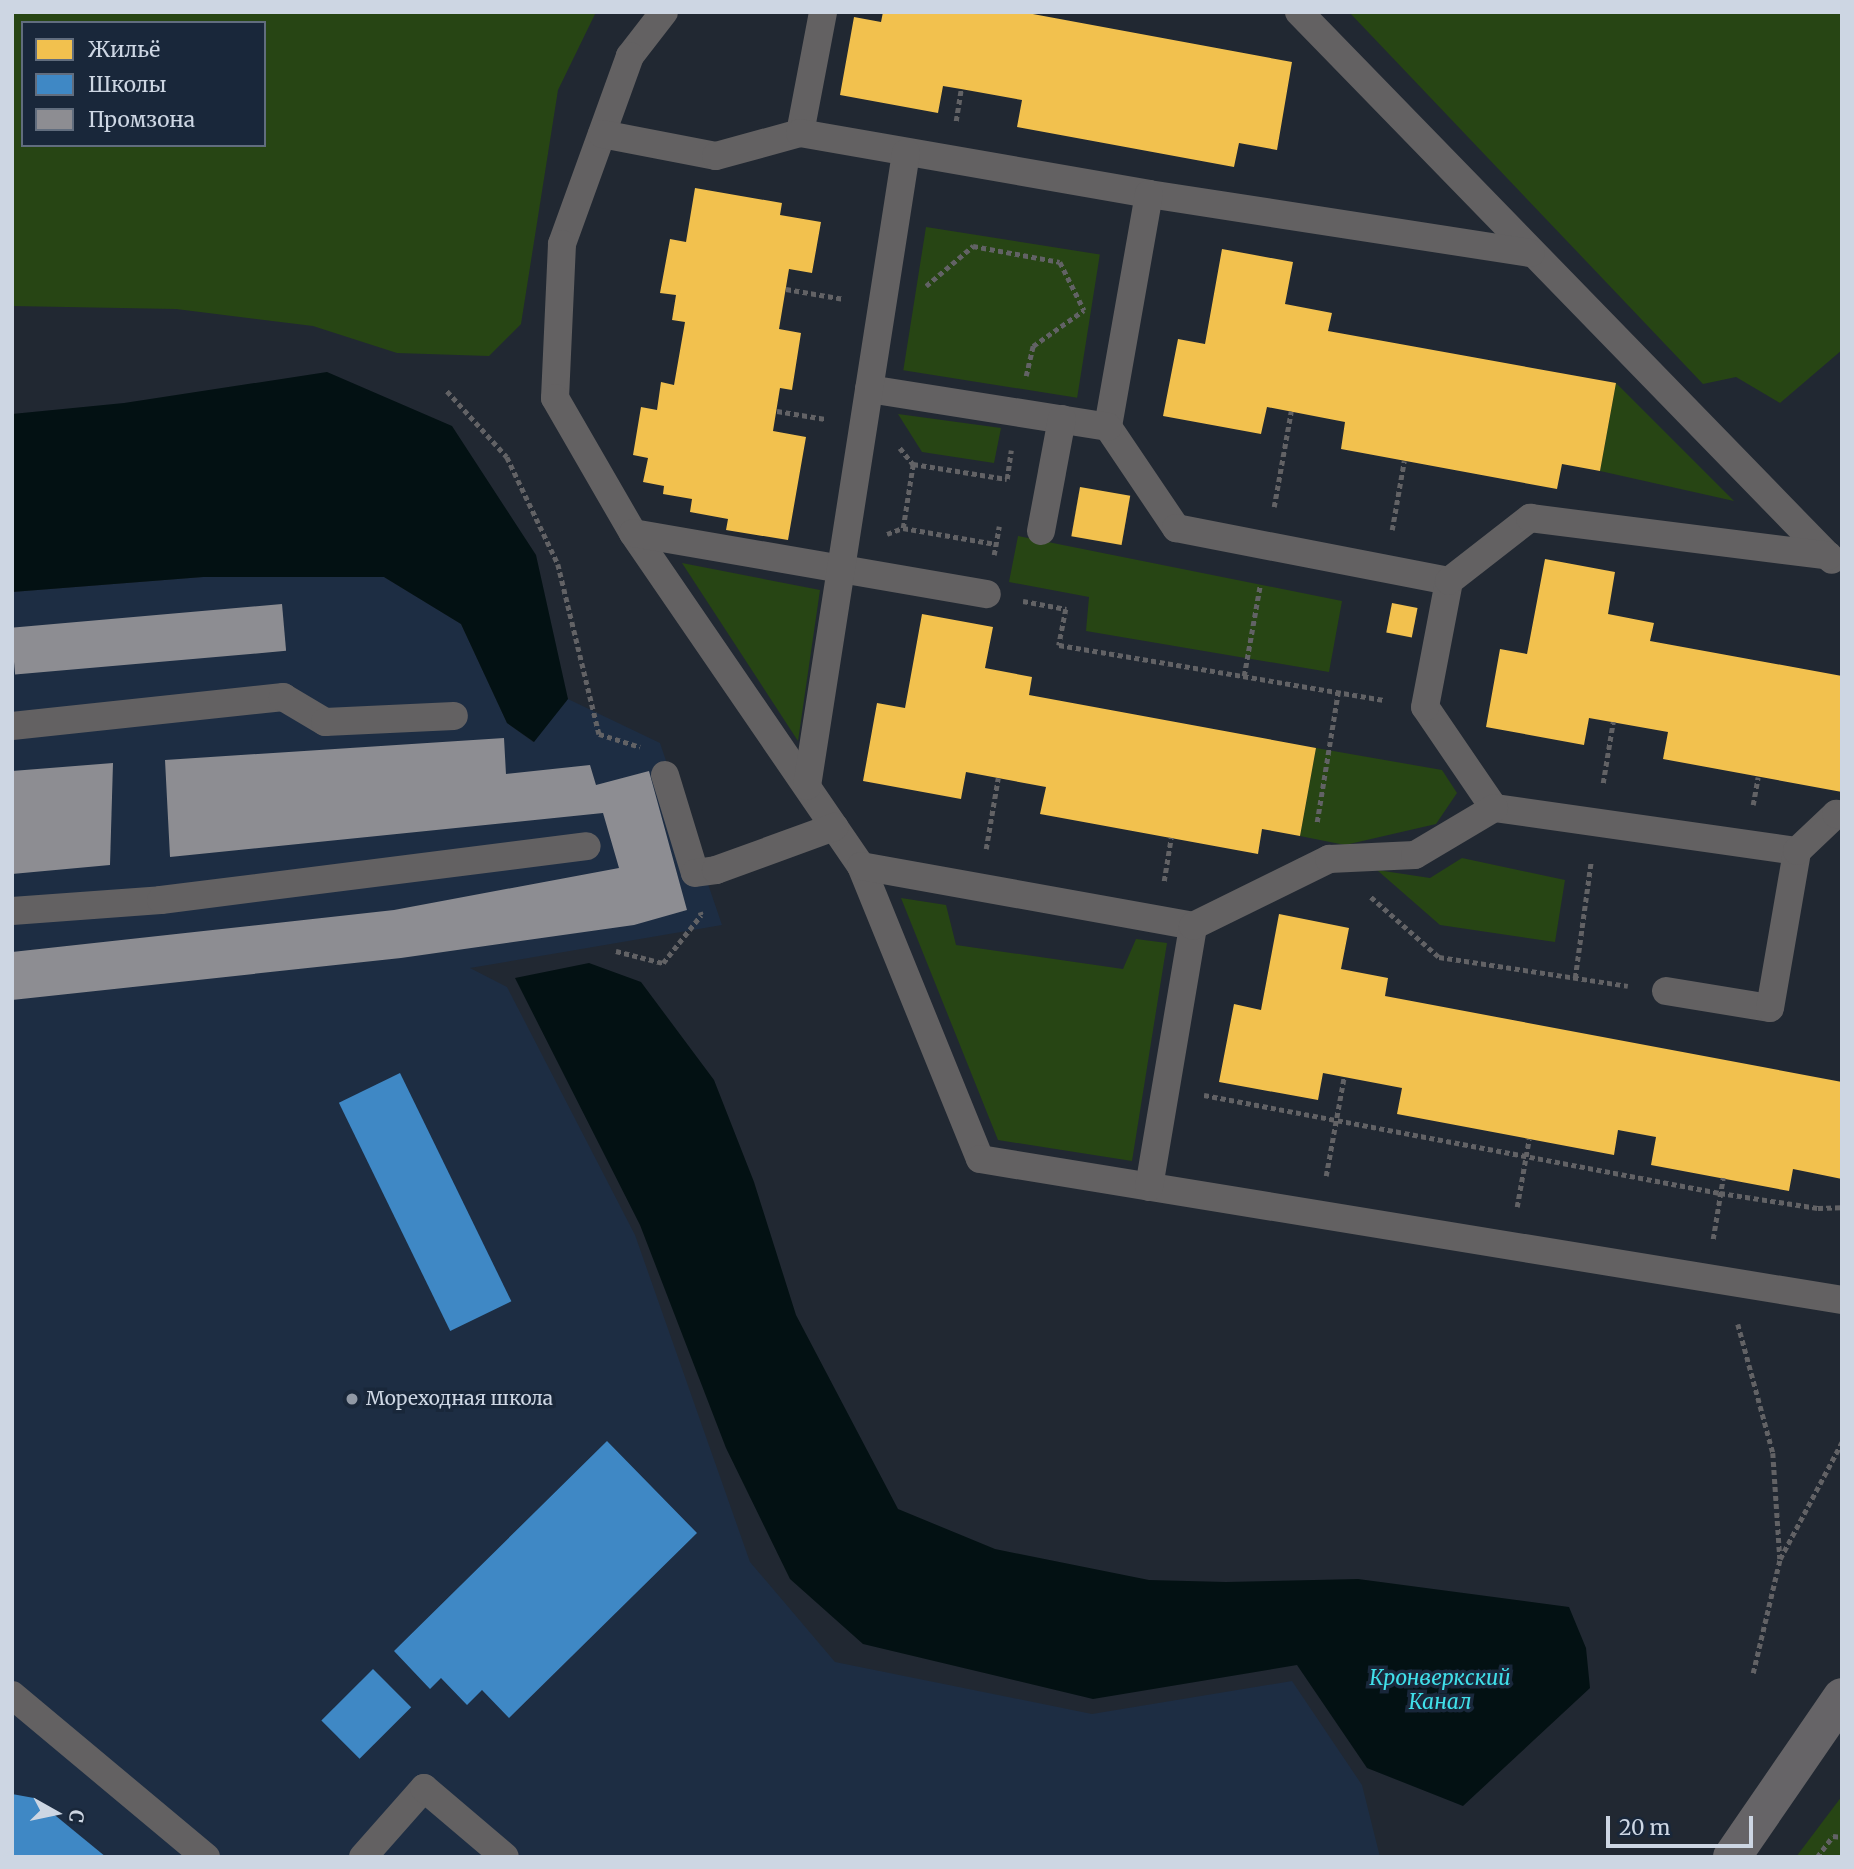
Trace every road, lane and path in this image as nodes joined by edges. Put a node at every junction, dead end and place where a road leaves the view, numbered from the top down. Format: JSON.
{"nodes":[{"id":1,"x":664,"y":12,"type":"edge"},
{"id":2,"x":823,"y":12,"type":"edge"},
{"id":3,"x":1299,"y":12,"type":"edge"},
{"id":4,"x":800,"y":133,"type":"junction"},
{"id":5,"x":602,"y":134,"type":"junction"},
{"id":6,"x":906,"y":153,"type":"junction"},
{"id":7,"x":1149,"y":194,"type":"junction"},
{"id":8,"x":1530,"y":253,"type":"junction"},
{"id":9,"x":886,"y":282,"type":"junction"},
{"id":10,"x":786,"y":289,"type":"dead end"},
{"id":11,"x":822,"y":295,"type":"dead end"},
{"id":12,"x":1127,"y":316,"type":"junction"},
{"id":13,"x":447,"y":391,"type":"dead end"},
{"id":14,"x":868,"y":397,"type":"junction"},
{"id":15,"x":777,"y":411,"type":"dead end"},
{"id":16,"x":1291,"y":412,"type":"dead end"},
{"id":17,"x":797,"y":415,"type":"dead end"},
{"id":18,"x":1062,"y":419,"type":"junction"},
{"id":19,"x":1108,"y":427,"type":"junction"},
{"id":20,"x":1404,"y":461,"type":"dead end"},
{"id":21,"x":913,"y":464,"type":"junction"},
{"id":22,"x":1007,"y":479,"type":"dead end"},
{"id":23,"x":903,"y":528,"type":"junction"},
{"id":24,"x":1041,"y":531,"type":"dead end"},
{"id":25,"x":633,"y":533,"type":"junction"},
{"id":26,"x":996,"y":544,"type":"dead end"},
{"id":27,"x":1267,"y":546,"type":"junction"},
{"id":28,"x":842,"y":559,"type":"junction"},
{"id":29,"x":1835,"y":563,"type":"edge"},
{"id":30,"x":1385,"y":569,"type":"junction"},
{"id":31,"x":1449,"y":581,"type":"junction"},
{"id":32,"x":987,"y":594,"type":"joint"},
{"id":33,"x":1244,"y":676,"type":"junction"},
{"id":34,"x":1338,"y":692,"type":"junction"},
{"id":35,"x":1425,"y":707,"type":"junction"},
{"id":36,"x":454,"y":716,"type":"dead end"},
{"id":37,"x":12,"y":726,"type":"edge"},
{"id":38,"x":666,"y":775,"type":"joint"},
{"id":39,"x":998,"y":778,"type":"dead end"},
{"id":40,"x":807,"y":786,"type":"junction"},
{"id":41,"x":1494,"y":808,"type":"junction"},
{"id":42,"x":1842,"y":815,"type":"edge"},
{"id":43,"x":834,"y":827,"type":"junction"},
{"id":44,"x":587,"y":846,"type":"dead end"},
{"id":45,"x":1797,"y":851,"type":"junction"},
{"id":46,"x":1319,"y":864,"type":"junction"},
{"id":47,"x":861,"y":866,"type":"junction"},
{"id":48,"x":695,"y":873,"type":"junction"},
{"id":49,"x":980,"y":888,"type":"junction"},
{"id":50,"x":12,"y":911,"type":"edge"},
{"id":51,"x":1193,"y":926,"type":"junction"},
{"id":52,"x":616,"y":951,"type":"dead end"},
{"id":53,"x":1666,"y":991,"type":"joint"},
{"id":54,"x":1344,"y":1077,"type":"dead end"},
{"id":55,"x":1166,"y":1087,"type":"junction"},
{"id":56,"x":1336,"y":1119,"type":"junction"},
{"id":57,"x":1529,"y":1139,"type":"dead end"},
{"id":58,"x":1527,"y":1154,"type":"junction"},
{"id":59,"x":1723,"y":1178,"type":"dead end"},
{"id":60,"x":1149,"y":1187,"type":"junction"},
{"id":61,"x":1720,"y":1194,"type":"junction"},
{"id":62,"x":1842,"y":1207,"type":"edge"},
{"id":63,"x":1319,"y":1214,"type":"junction"},
{"id":64,"x":1509,"y":1246,"type":"junction"},
{"id":65,"x":1717,"y":1280,"type":"junction"},
{"id":66,"x":1842,"y":1300,"type":"edge"},
{"id":67,"x":1842,"y":1442,"type":"edge"},
{"id":68,"x":1780,"y":1559,"type":"junction"},
{"id":69,"x":1754,"y":1673,"type":"dead end"},
{"id":70,"x":12,"y":1695,"type":"edge"},
{"id":71,"x":1842,"y":1697,"type":"edge"},
{"id":72,"x":1842,"y":1837,"type":"edge"},
{"id":73,"x":206,"y":1857,"type":"edge"},
{"id":74,"x":363,"y":1857,"type":"edge"},
{"id":75,"x":505,"y":1857,"type":"edge"},
{"id":76,"x":1732,"y":1857,"type":"edge"},
{"id":77,"x":1817,"y":1857,"type":"edge"}],
"edges":[{"from":1,"to":5,"type":"lane"},
{"from":2,"to":4,"type":"lane"},
{"from":3,"to":8,"type":"lane"},
{"from":4,"to":5,"type":"lane"},
{"from":4,"to":6,"type":"lane"},
{"from":5,"to":25,"type":"lane"},
{"from":6,"to":7,"type":"lane"},
{"from":6,"to":9,"type":"lane"},
{"from":7,"to":8,"type":"lane"},
{"from":7,"to":12,"type":"lane"},
{"from":8,"to":29,"type":"lane"},
{"from":9,"to":12,"type":"path"},
{"from":9,"to":14,"type":"lane"},
{"from":10,"to":11,"type":"path"},
{"from":12,"to":19,"type":"lane"},
{"from":13,"to":38,"type":"path"},
{"from":14,"to":18,"type":"lane"},
{"from":14,"to":21,"type":"path"},
{"from":14,"to":28,"type":"lane"},
{"from":15,"to":17,"type":"path"},
{"from":16,"to":27,"type":"path"},
{"from":18,"to":19,"type":"lane"},
{"from":18,"to":24,"type":"lane"},
{"from":19,"to":27,"type":"lane"},
{"from":20,"to":30,"type":"path"},
{"from":21,"to":22,"type":"path"},
{"from":21,"to":23,"type":"path"},
{"from":23,"to":26,"type":"path"},
{"from":23,"to":28,"type":"path"},
{"from":25,"to":28,"type":"lane"},
{"from":25,"to":40,"type":"lane"},
{"from":27,"to":30,"type":"lane"},
{"from":27,"to":33,"type":"path"},
{"from":28,"to":32,"type":"lane"},
{"from":28,"to":40,"type":"lane"},
{"from":29,"to":31,"type":"lane"},
{"from":30,"to":31,"type":"lane"},
{"from":31,"to":35,"type":"lane"},
{"from":32,"to":33,"type":"path"},
{"from":33,"to":34,"type":"path"},
{"from":34,"to":35,"type":"path"},
{"from":34,"to":46,"type":"path"},
{"from":35,"to":41,"type":"lane"},
{"from":36,"to":37,"type":"lane"},
{"from":38,"to":48,"type":"lane"},
{"from":39,"to":49,"type":"path"},
{"from":40,"to":43,"type":"lane"},
{"from":41,"to":45,"type":"lane"},
{"from":41,"to":46,"type":"lane"},
{"from":42,"to":45,"type":"lane"},
{"from":43,"to":47,"type":"lane"},
{"from":43,"to":48,"type":"lane"},
{"from":44,"to":50,"type":"lane"},
{"from":45,"to":53,"type":"lane"},
{"from":46,"to":51,"type":"lane"},
{"from":46,"to":53,"type":"path"},
{"from":47,"to":49,"type":"lane"},
{"from":47,"to":60,"type":"lane"},
{"from":48,"to":52,"type":"path"},
{"from":49,"to":51,"type":"lane"},
{"from":51,"to":55,"type":"lane"},
{"from":54,"to":56,"type":"path"},
{"from":55,"to":56,"type":"path"},
{"from":55,"to":60,"type":"lane"},
{"from":56,"to":58,"type":"path"},
{"from":56,"to":63,"type":"path"},
{"from":57,"to":58,"type":"path"},
{"from":58,"to":61,"type":"path"},
{"from":58,"to":64,"type":"path"},
{"from":59,"to":61,"type":"path"},
{"from":60,"to":63,"type":"lane"},
{"from":61,"to":62,"type":"path"},
{"from":61,"to":65,"type":"path"},
{"from":63,"to":64,"type":"lane"},
{"from":64,"to":65,"type":"lane"},
{"from":65,"to":66,"type":"lane"},
{"from":65,"to":68,"type":"path"},
{"from":67,"to":68,"type":"path"},
{"from":68,"to":69,"type":"path"},
{"from":70,"to":73,"type":"lane"},
{"from":71,"to":76,"type":"main road"},
{"from":72,"to":77,"type":"path"},
{"from":74,"to":75,"type":"lane"}]}
